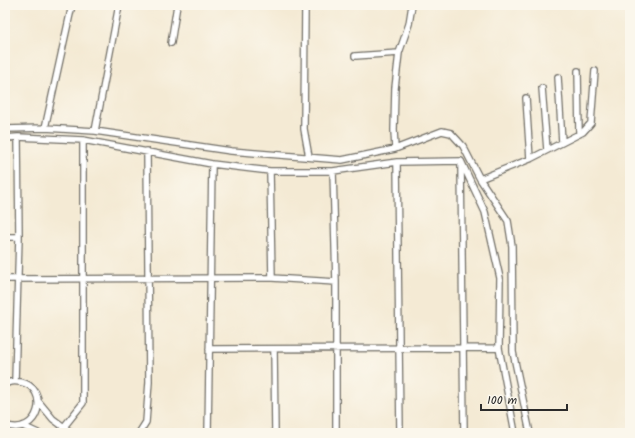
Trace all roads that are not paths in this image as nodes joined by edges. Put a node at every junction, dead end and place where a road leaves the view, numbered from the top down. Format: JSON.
{"nodes":[{"id":1,"x":7,"y":5,"type":"edge"},
{"id":2,"x":72,"y":5,"type":"edge"},
{"id":3,"x":119,"y":5,"type":"edge"},
{"id":4,"x":177,"y":5,"type":"edge"},
{"id":5,"x":305,"y":5,"type":"edge"},
{"id":6,"x":412,"y":5,"type":"edge"},
{"id":7,"x":5,"y":10,"type":"edge"},
{"id":8,"x":172,"y":43,"type":"dead end"},
{"id":9,"x":399,"y":53,"type":"junction"},
{"id":10,"x":356,"y":56,"type":"dead end"},
{"id":11,"x":578,"y":71,"type":"dead end"},
{"id":12,"x":595,"y":71,"type":"dead end"},
{"id":13,"x":558,"y":77,"type":"dead end"},
{"id":14,"x":542,"y":88,"type":"dead end"},
{"id":15,"x":526,"y":98,"type":"dead end"},
{"id":16,"x":45,"y":128,"type":"junction"},
{"id":17,"x":5,"y":129,"type":"edge"},
{"id":18,"x":95,"y":131,"type":"junction"},
{"id":19,"x":579,"y":134,"type":"junction"},
{"id":20,"x":18,"y":137,"type":"junction"},
{"id":21,"x":5,"y":138,"type":"edge"},
{"id":22,"x":83,"y":140,"type":"junction"},
{"id":23,"x":562,"y":142,"type":"junction"},
{"id":24,"x":395,"y":149,"type":"junction"},
{"id":25,"x":547,"y":150,"type":"junction"},
{"id":26,"x":147,"y":151,"type":"junction"},
{"id":27,"x":309,"y":157,"type":"junction"},
{"id":28,"x":530,"y":159,"type":"junction"},
{"id":29,"x":461,"y":161,"type":"junction"},
{"id":30,"x":397,"y":162,"type":"junction"},
{"id":31,"x":212,"y":164,"type":"junction"},
{"id":32,"x":270,"y":171,"type":"junction"},
{"id":33,"x":333,"y":171,"type":"junction"},
{"id":34,"x":480,"y":179,"type":"junction"},
{"id":35,"x":5,"y":237,"type":"edge"},
{"id":36,"x":18,"y":237,"type":"junction"},
{"id":37,"x":83,"y":278,"type":"junction"},
{"id":38,"x":148,"y":278,"type":"junction"},
{"id":39,"x":210,"y":278,"type":"junction"},
{"id":40,"x":272,"y":278,"type":"junction"},
{"id":41,"x":9,"y":279,"type":"dead end"},
{"id":42,"x":18,"y":279,"type":"junction"},
{"id":43,"x":336,"y":282,"type":"junction"},
{"id":44,"x":399,"y":348,"type":"junction"},
{"id":45,"x":463,"y":348,"type":"junction"},
{"id":46,"x":499,"y":348,"type":"junction"},
{"id":47,"x":274,"y":349,"type":"junction"},
{"id":48,"x":335,"y":349,"type":"junction"},
{"id":49,"x":209,"y":350,"type":"junction"},
{"id":50,"x":15,"y":381,"type":"junction"},
{"id":51,"x":5,"y":384,"type":"edge"},
{"id":52,"x":39,"y":402,"type":"junction"},
{"id":53,"x":5,"y":425,"type":"edge"},
{"id":54,"x":23,"y":426,"type":"junction"},
{"id":55,"x":64,"y":427,"type":"junction"},
{"id":56,"x":38,"y":433,"type":"edge"},
{"id":57,"x":59,"y":433,"type":"edge"},
{"id":58,"x":72,"y":433,"type":"edge"},
{"id":59,"x":138,"y":433,"type":"edge"},
{"id":60,"x":208,"y":433,"type":"edge"},
{"id":61,"x":276,"y":433,"type":"edge"},
{"id":62,"x":336,"y":433,"type":"edge"},
{"id":63,"x":400,"y":433,"type":"edge"},
{"id":64,"x":464,"y":433,"type":"edge"},
{"id":65,"x":515,"y":433,"type":"edge"},
{"id":66,"x":530,"y":433,"type":"edge"}],
"edges":[{"from":1,"to":7,"type":"street"},
{"from":2,"to":16,"type":"street"},
{"from":3,"to":18,"type":"street"},
{"from":4,"to":8,"type":"street"},
{"from":5,"to":27,"type":"street"},
{"from":6,"to":9,"type":"street"},
{"from":9,"to":10,"type":"street"},
{"from":9,"to":24,"type":"street"},
{"from":11,"to":19,"type":"street"},
{"from":12,"to":19,"type":"street"},
{"from":13,"to":23,"type":"street"},
{"from":14,"to":25,"type":"street"},
{"from":15,"to":28,"type":"street"},
{"from":16,"to":17,"type":"street"},
{"from":16,"to":18,"type":"street"},
{"from":18,"to":27,"type":"street"},
{"from":19,"to":23,"type":"street"},
{"from":20,"to":21,"type":"street"},
{"from":20,"to":22,"type":"street"},
{"from":20,"to":36,"type":"street"},
{"from":22,"to":26,"type":"street"},
{"from":22,"to":37,"type":"street"},
{"from":23,"to":25,"type":"street"},
{"from":24,"to":27,"type":"street"},
{"from":24,"to":34,"type":"street"},
{"from":25,"to":28,"type":"street"},
{"from":26,"to":31,"type":"street"},
{"from":26,"to":38,"type":"street"},
{"from":28,"to":34,"type":"street"},
{"from":29,"to":30,"type":"street"},
{"from":29,"to":45,"type":"street"},
{"from":29,"to":46,"type":"street"},
{"from":30,"to":33,"type":"street"},
{"from":30,"to":44,"type":"street"},
{"from":31,"to":32,"type":"street"},
{"from":31,"to":39,"type":"street"},
{"from":32,"to":33,"type":"street"},
{"from":32,"to":40,"type":"street"},
{"from":33,"to":43,"type":"street"},
{"from":34,"to":66,"type":"street"},
{"from":35,"to":36,"type":"street"},
{"from":36,"to":42,"type":"street"},
{"from":37,"to":38,"type":"street"},
{"from":37,"to":42,"type":"street"},
{"from":37,"to":55,"type":"street"},
{"from":38,"to":39,"type":"street"},
{"from":38,"to":59,"type":"street"},
{"from":39,"to":40,"type":"street"},
{"from":39,"to":49,"type":"street"},
{"from":40,"to":43,"type":"street"},
{"from":41,"to":42,"type":"street"},
{"from":42,"to":50,"type":"street"},
{"from":43,"to":48,"type":"street"},
{"from":44,"to":45,"type":"street"},
{"from":44,"to":48,"type":"street"},
{"from":44,"to":63,"type":"street"},
{"from":45,"to":46,"type":"street"},
{"from":45,"to":64,"type":"street"},
{"from":46,"to":65,"type":"street"},
{"from":47,"to":48,"type":"street"},
{"from":47,"to":49,"type":"street"},
{"from":47,"to":61,"type":"street"},
{"from":48,"to":62,"type":"street"},
{"from":49,"to":60,"type":"street"},
{"from":50,"to":51,"type":"street"},
{"from":50,"to":52,"type":"street"},
{"from":52,"to":54,"type":"street"},
{"from":52,"to":55,"type":"street"},
{"from":53,"to":54,"type":"street"},
{"from":54,"to":56,"type":"street"},
{"from":55,"to":57,"type":"street"},
{"from":55,"to":58,"type":"street"}]}
